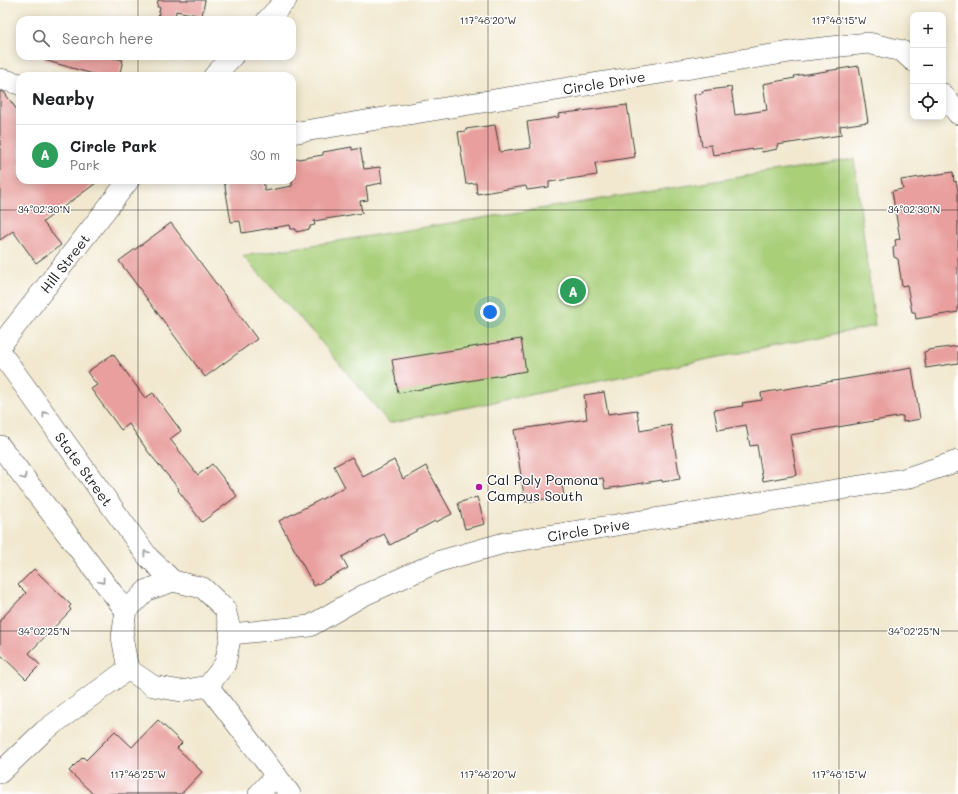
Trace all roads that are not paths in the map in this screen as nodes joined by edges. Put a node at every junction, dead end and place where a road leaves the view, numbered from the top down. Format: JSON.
{"nodes":[{"id":1,"x":286,"y":0,"type":"edge"},
{"id":2,"x":271,"y":16,"type":"edge"},
{"id":3,"x":910,"y":58,"type":"edge"},
{"id":4,"x":229,"y":60,"type":"edge"},
{"id":5,"x":218,"y":72,"type":"edge"},
{"id":6,"x":0,"y":79,"type":"edge"},
{"id":7,"x":16,"y":83,"type":"edge"},
{"id":8,"x":946,"y":98,"type":"edge"},
{"id":9,"x":958,"y":114,"type":"edge"},
{"id":10,"x":296,"y":132,"type":"edge"},
{"id":11,"x":126,"y":184,"type":"edge"},
{"id":12,"x":0,"y":346,"type":"edge"},
{"id":13,"x":0,"y":352,"type":"edge"},
{"id":14,"x":0,"y":446,"type":"edge"},
{"id":15,"x":958,"y":461,"type":"edge"},
{"id":16,"x":173,"y":581,"type":"junction"},
{"id":17,"x":126,"y":611,"type":"junction"},
{"id":18,"x":231,"y":634,"type":"junction"},
{"id":19,"x":128,"y":669,"type":"junction"},
{"id":20,"x":208,"y":686,"type":"junction"},
{"id":21,"x":0,"y":773,"type":"edge"},
{"id":22,"x":276,"y":775,"type":"junction"},
{"id":23,"x":258,"y":794,"type":"edge"},
{"id":24,"x":290,"y":794,"type":"edge"}],
"edges":[{"from":1,"to":2,"type":"street"},
{"from":3,"to":10,"type":"street","name":"Circle Drive"},
{"from":4,"to":5,"type":"street"},
{"from":6,"to":7,"type":"street"},
{"from":8,"to":9,"type":"street"},
{"from":11,"to":12,"type":"street","name":"Hill Street"},
{"from":16,"to":13,"type":"street","name":"State Street","one_way":true},
{"from":14,"to":17,"type":"street","one_way":true},
{"from":15,"to":18,"type":"street","name":"Circle Drive"},
{"from":16,"to":17,"type":"street"},
{"from":16,"to":18,"type":"street"},
{"from":17,"to":19,"type":"street"},
{"from":18,"to":20,"type":"street"},
{"from":19,"to":20,"type":"street"},
{"from":19,"to":21,"type":"street"},
{"from":20,"to":22,"type":"street"},
{"from":22,"to":23,"type":"street"},
{"from":22,"to":24,"type":"street"}]}
